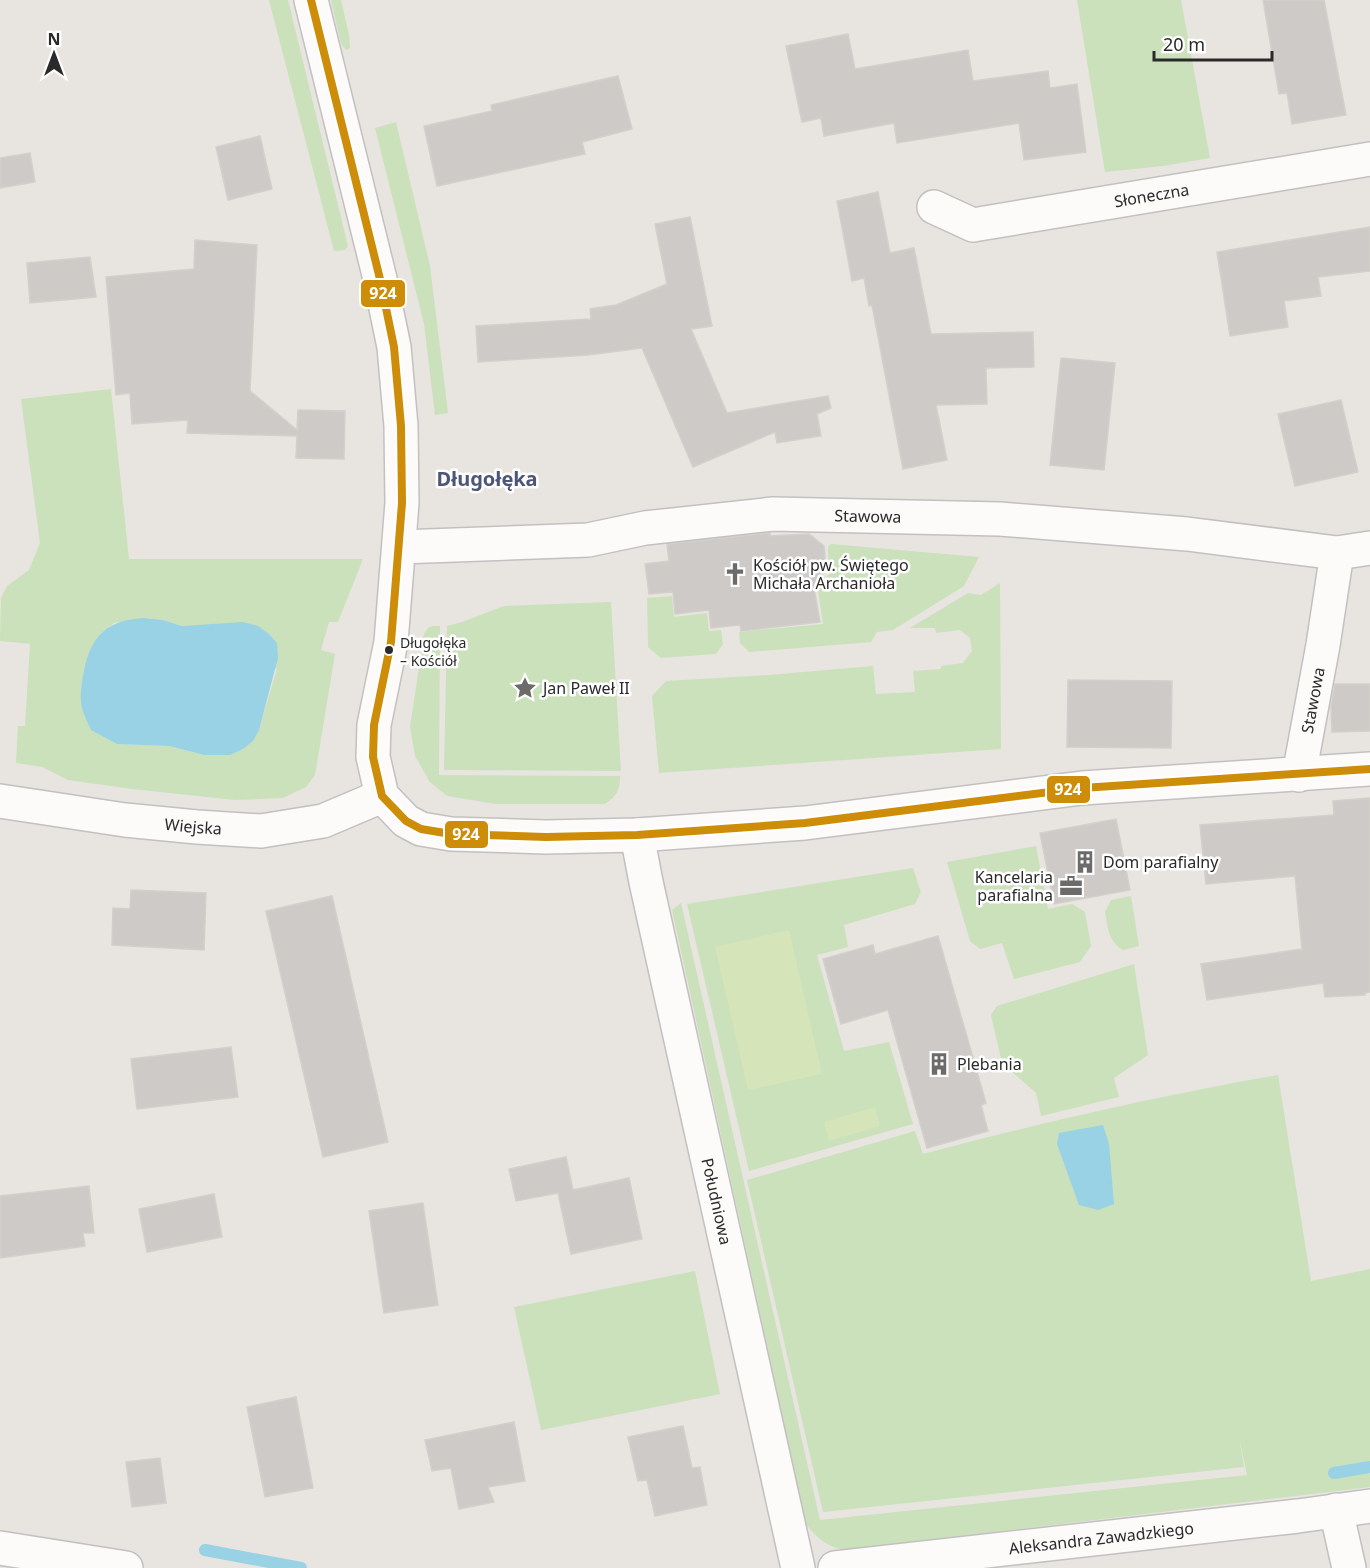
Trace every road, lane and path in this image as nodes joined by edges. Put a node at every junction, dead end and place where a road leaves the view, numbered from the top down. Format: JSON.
{"nodes":[{"id":1,"x":310,"y":0,"type":"edge"},
{"id":2,"x":1370,"y":159,"type":"edge"},
{"id":3,"x":934,"y":207,"type":"dead end"},
{"id":4,"x":400,"y":547,"type":"junction"},
{"id":5,"x":1370,"y":548,"type":"edge"},
{"id":6,"x":1336,"y":553,"type":"junction"},
{"id":7,"x":1370,"y":769,"type":"edge"},
{"id":8,"x":1299,"y":774,"type":"junction"},
{"id":9,"x":382,"y":796,"type":"junction"},
{"id":10,"x":0,"y":801,"type":"edge"},
{"id":11,"x":637,"y":835,"type":"junction"},
{"id":12,"x":1370,"y":1506,"type":"edge"},
{"id":13,"x":1336,"y":1510,"type":"junction"},
{"id":14,"x":0,"y":1548,"type":"edge"},
{"id":15,"x":126,"y":1568,"type":"edge"},
{"id":16,"x":798,"y":1568,"type":"edge"},
{"id":17,"x":835,"y":1568,"type":"edge"},
{"id":18,"x":1349,"y":1568,"type":"edge"}],
"edges":[{"from":1,"to":4,"type":"street"},
{"from":2,"to":3,"type":"street","name":"Słoneczna"},
{"from":4,"to":6,"type":"street","name":"Stawowa"},
{"from":4,"to":9,"type":"street"},
{"from":5,"to":6,"type":"street","name":"Stawowa"},
{"from":6,"to":8,"type":"street","name":"Stawowa"},
{"from":7,"to":8,"type":"street"},
{"from":8,"to":11,"type":"street"},
{"from":9,"to":10,"type":"street","name":"Wiejska"},
{"from":9,"to":11,"type":"street"},
{"from":11,"to":16,"type":"street","name":"Południowa"},
{"from":12,"to":13,"type":"street","name":"Aleksandra Zawadzkiego"},
{"from":13,"to":17,"type":"street","name":"Aleksandra Zawadzkiego"},
{"from":13,"to":18,"type":"street"},
{"from":14,"to":15,"type":"street"}]}
